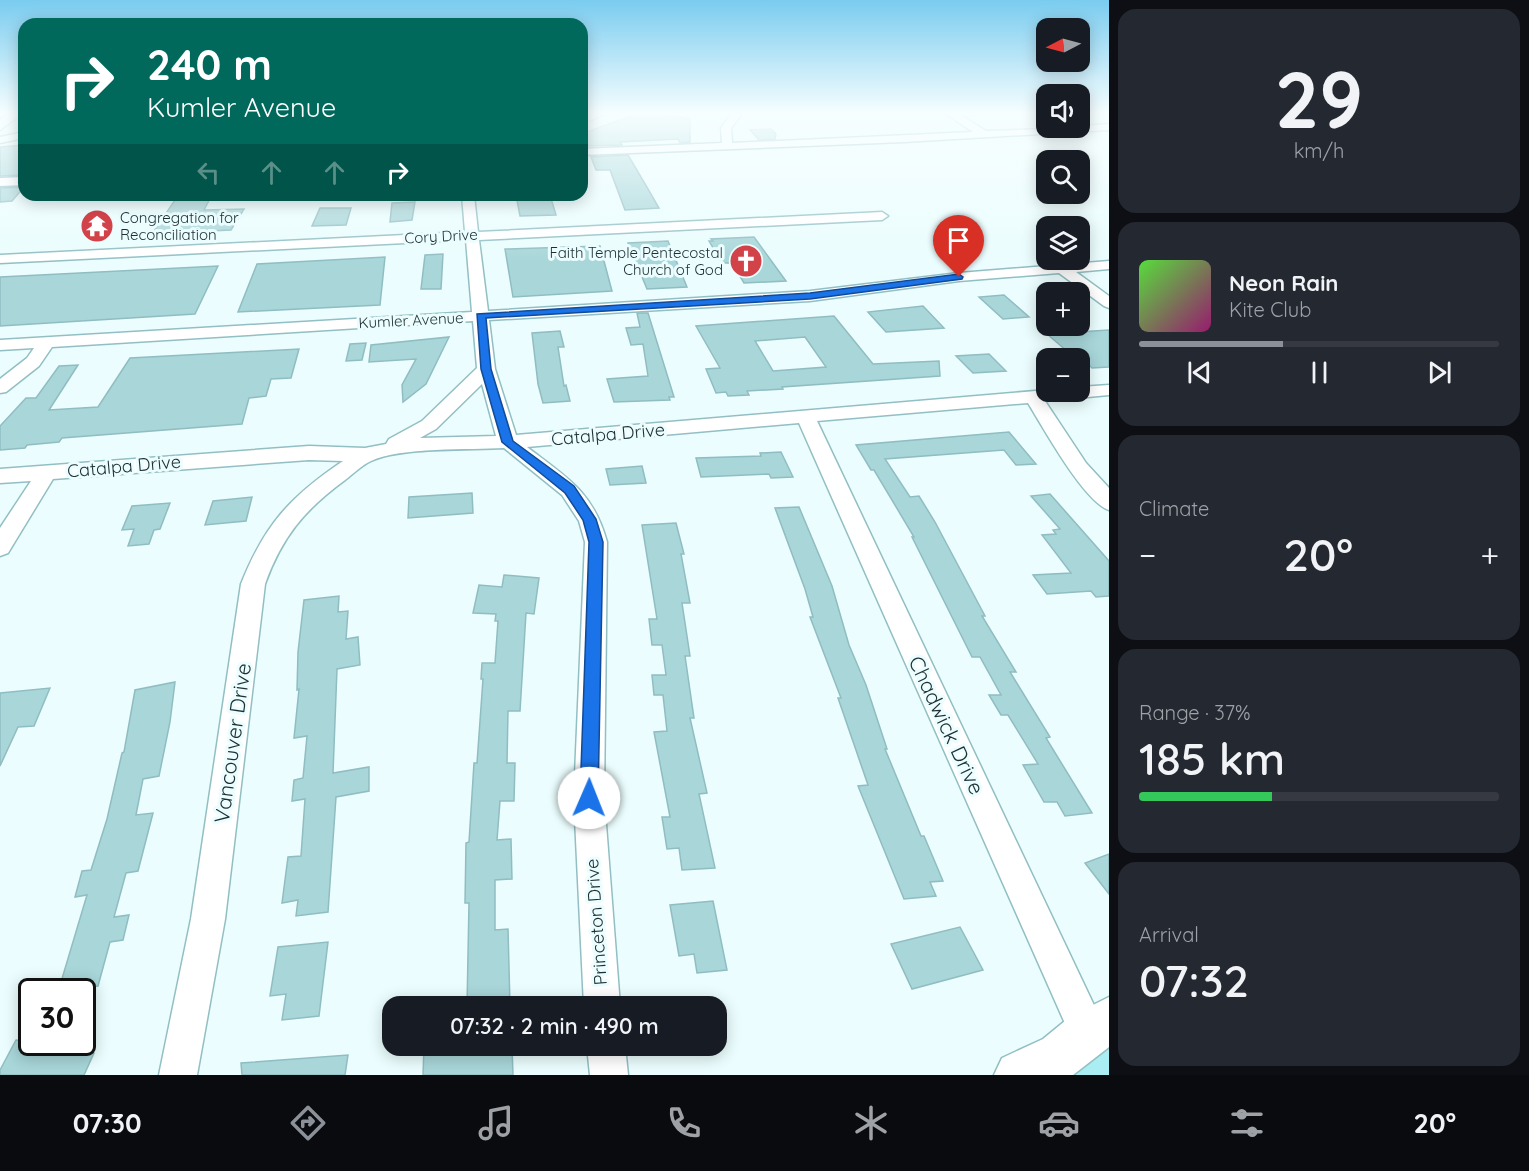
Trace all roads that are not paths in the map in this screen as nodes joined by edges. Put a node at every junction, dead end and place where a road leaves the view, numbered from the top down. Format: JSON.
{"nodes":[{"id":1,"x":18,"y":181,"type":"edge"},
{"id":2,"x":0,"y":182,"type":"edge"},
{"id":3,"x":469,"y":201,"type":"edge"},
{"id":4,"x":882,"y":216,"type":"dead end"},
{"id":5,"x":472,"y":235,"type":"junction"},
{"id":6,"x":0,"y":259,"type":"edge"},
{"id":7,"x":1109,"y":265,"type":"edge"},
{"id":8,"x":1090,"y":267,"type":"edge"},
{"id":9,"x":1049,"y":270,"type":"edge"},
{"id":10,"x":1063,"y":270,"type":"edge"},
{"id":11,"x":1109,"y":303,"type":"edge"},
{"id":12,"x":480,"y":316,"type":"junction"},
{"id":13,"x":47,"y":342,"type":"junction"},
{"id":14,"x":0,"y":345,"type":"edge"},
{"id":15,"x":486,"y":369,"type":"junction"},
{"id":16,"x":0,"y":388,"type":"edge"},
{"id":17,"x":1109,"y":390,"type":"edge"},
{"id":18,"x":1034,"y":398,"type":"junction"},
{"id":19,"x":806,"y":417,"type":"junction"},
{"id":20,"x":508,"y":442,"type":"junction"},
{"id":21,"x":375,"y":452,"type":"junction"},
{"id":22,"x":46,"y":473,"type":"junction"},
{"id":23,"x":0,"y":476,"type":"edge"},
{"id":24,"x":1109,"y":502,"type":"edge"},
{"id":25,"x":0,"y":547,"type":"edge"},
{"id":26,"x":601,"y":996,"type":"edge"},
{"id":27,"x":1098,"y":1027,"type":"edge"},
{"id":28,"x":607,"y":1056,"type":"edge"},
{"id":29,"x":178,"y":1075,"type":"edge"},
{"id":30,"x":609,"y":1075,"type":"edge"},
{"id":31,"x":1019,"y":1075,"type":"edge"}],
"edges":[{"from":1,"to":2,"type":"street"},
{"from":3,"to":5,"type":"street"},
{"from":4,"to":5,"type":"street","name":"Cory Drive"},
{"from":5,"to":6,"type":"street","name":"Cory Drive"},
{"from":5,"to":12,"type":"street"},
{"from":7,"to":8,"type":"street","name":"Kumler Avenue"},
{"from":9,"to":12,"type":"street","name":"Kumler Avenue"},
{"from":10,"to":11,"type":"street"},
{"from":12,"to":13,"type":"street","name":"Kumler Avenue"},
{"from":12,"to":15,"type":"street"},
{"from":13,"to":14,"type":"street","name":"Kumler Avenue"},
{"from":13,"to":16,"type":"street"},
{"from":15,"to":20,"type":"street"},
{"from":15,"to":21,"type":"street","name":"Vancouver Drive"},
{"from":17,"to":18,"type":"street","name":"Catalpa Drive"},
{"from":18,"to":19,"type":"street","name":"Catalpa Drive"},
{"from":18,"to":24,"type":"street"},
{"from":19,"to":20,"type":"street","name":"Catalpa Drive"},
{"from":19,"to":27,"type":"street","name":"Chadwick Drive"},
{"from":20,"to":21,"type":"street","name":"Catalpa Drive"},
{"from":20,"to":26,"type":"street","name":"Princeton Drive"},
{"from":21,"to":22,"type":"street","name":"Catalpa Drive"},
{"from":21,"to":29,"type":"street","name":"Vancouver Drive"},
{"from":22,"to":23,"type":"street","name":"Catalpa Drive"},
{"from":22,"to":25,"type":"street"},
{"from":27,"to":31,"type":"street"},
{"from":28,"to":30,"type":"street"}]}
